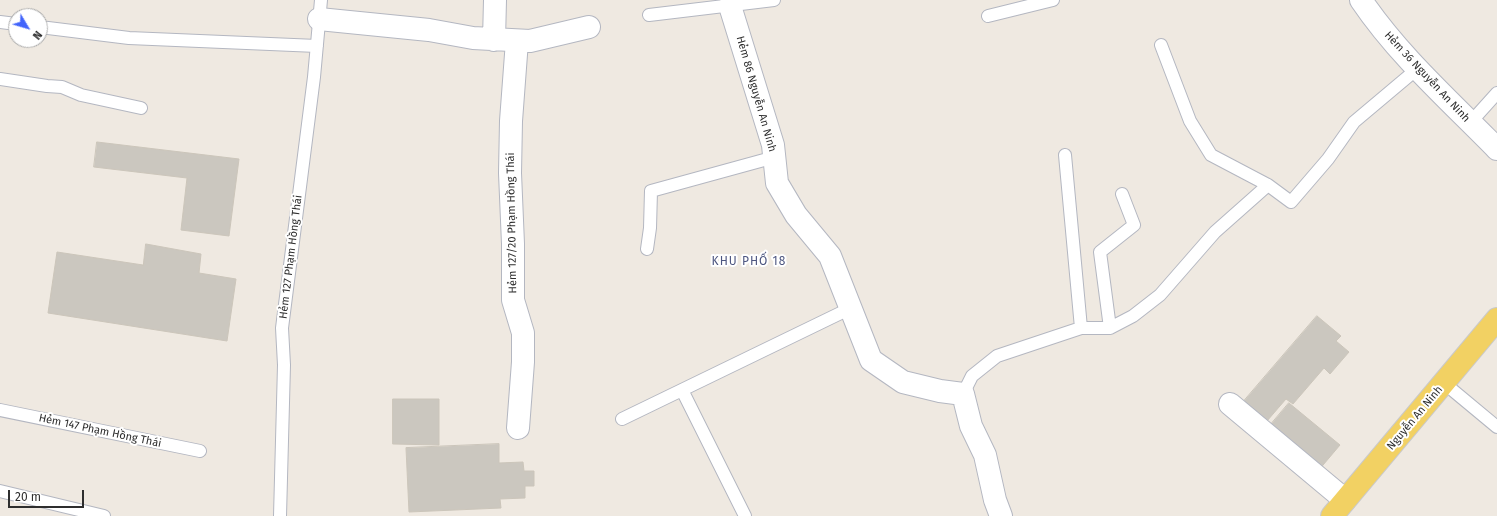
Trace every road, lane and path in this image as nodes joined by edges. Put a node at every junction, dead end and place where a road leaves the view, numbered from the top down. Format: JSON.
{"nodes":[{"id":1,"x":495,"y":0,"type":"edge"},
{"id":2,"x":774,"y":0,"type":"edge"},
{"id":3,"x":1053,"y":0,"type":"edge"},
{"id":4,"x":1361,"y":0,"type":"edge"},
{"id":5,"x":730,"y":6,"type":"junction"},
{"id":6,"x":320,"y":9,"type":"edge"},
{"id":7,"x":649,"y":15,"type":"dead end"},
{"id":8,"x":988,"y":16,"type":"dead end"},
{"id":9,"x":589,"y":27,"type":"dead end"},
{"id":10,"x":48,"y":28,"type":"edge"},
{"id":11,"x":494,"y":40,"type":"junction"},
{"id":12,"x":517,"y":41,"type":"junction"},
{"id":13,"x":1161,"y":45,"type":"dead end"},
{"id":14,"x":317,"y":46,"type":"junction"},
{"id":15,"x":1417,"y":69,"type":"junction"},
{"id":16,"x":0,"y":79,"type":"edge"},
{"id":17,"x":1497,"y":93,"type":"edge"},
{"id":18,"x":140,"y":108,"type":"dead end"},
{"id":19,"x":1470,"y":123,"type":"junction"},
{"id":20,"x":1497,"y":149,"type":"edge"},
{"id":21,"x":1065,"y":155,"type":"dead end"},
{"id":22,"x":774,"y":157,"type":"junction"},
{"id":23,"x":1268,"y":185,"type":"junction"},
{"id":24,"x":1122,"y":194,"type":"dead end"},
{"id":25,"x":647,"y":249,"type":"dead end"},
{"id":26,"x":851,"y":308,"type":"junction"},
{"id":27,"x":1497,"y":319,"type":"edge"},
{"id":28,"x":1081,"y":328,"type":"junction"},
{"id":29,"x":1110,"y":328,"type":"junction"},
{"id":30,"x":1444,"y":383,"type":"junction"},
{"id":31,"x":682,"y":390,"type":"junction"},
{"id":32,"x":963,"y":394,"type":"junction"},
{"id":33,"x":1230,"y":404,"type":"dead end"},
{"id":34,"x":0,"y":410,"type":"edge"},
{"id":35,"x":622,"y":419,"type":"dead end"},
{"id":36,"x":1497,"y":427,"type":"edge"},
{"id":37,"x":518,"y":428,"type":"dead end"},
{"id":38,"x":200,"y":451,"type":"dead end"},
{"id":39,"x":0,"y":491,"type":"edge"},
{"id":40,"x":1339,"y":508,"type":"edge"},
{"id":41,"x":104,"y":516,"type":"edge"},
{"id":42,"x":280,"y":516,"type":"edge"},
{"id":43,"x":745,"y":516,"type":"edge"},
{"id":44,"x":1001,"y":516,"type":"edge"}],
"edges":[{"from":1,"to":11,"type":"street"},
{"from":2,"to":5,"type":"lane"},
{"from":3,"to":8,"type":"lane"},
{"from":4,"to":15,"type":"street","name":"Hẻm 36 Nguyễn An Ninh"},
{"from":5,"to":7,"type":"lane"},
{"from":5,"to":22,"type":"street","name":"Hẻm 86 Nguyễn An Ninh"},
{"from":6,"to":11,"type":"street"},
{"from":6,"to":14,"type":"lane","name":"Hẻm 127 Phạm Hồng Thái"},
{"from":9,"to":12,"type":"street"},
{"from":10,"to":14,"type":"lane"},
{"from":11,"to":12,"type":"street"},
{"from":12,"to":37,"type":"street","name":"Hẻm 127/20 Phạm Hồng Thái"},
{"from":13,"to":23,"type":"lane"},
{"from":14,"to":42,"type":"lane","name":"Hẻm 127 Phạm Hồng Thái"},
{"from":15,"to":19,"type":"street","name":"Hẻm 36 Nguyễn An Ninh"},
{"from":15,"to":23,"type":"lane"},
{"from":16,"to":18,"type":"lane"},
{"from":17,"to":19,"type":"lane"},
{"from":19,"to":20,"type":"street","name":"Hẻm 36 Nguyễn An Ninh"},
{"from":21,"to":28,"type":"lane"},
{"from":22,"to":25,"type":"lane"},
{"from":22,"to":26,"type":"street","name":"Hẻm 86 Nguyễn An Ninh"},
{"from":23,"to":29,"type":"lane"},
{"from":24,"to":29,"type":"lane"},
{"from":26,"to":31,"type":"lane"},
{"from":26,"to":32,"type":"street","name":"Hẻm 86 Nguyễn An Ninh"},
{"from":27,"to":30,"type":"main road","name":"Nguyễn An Ninh"},
{"from":28,"to":29,"type":"lane"},
{"from":28,"to":32,"type":"lane"},
{"from":30,"to":36,"type":"lane"},
{"from":30,"to":40,"type":"main road","name":"Nguyễn An Ninh"},
{"from":31,"to":35,"type":"lane"},
{"from":31,"to":43,"type":"lane"},
{"from":32,"to":44,"type":"street"},
{"from":33,"to":40,"type":"street"},
{"from":34,"to":38,"type":"lane","name":"Hẻm 147 Phạm Hồng Thái"},
{"from":39,"to":41,"type":"lane"}]}
